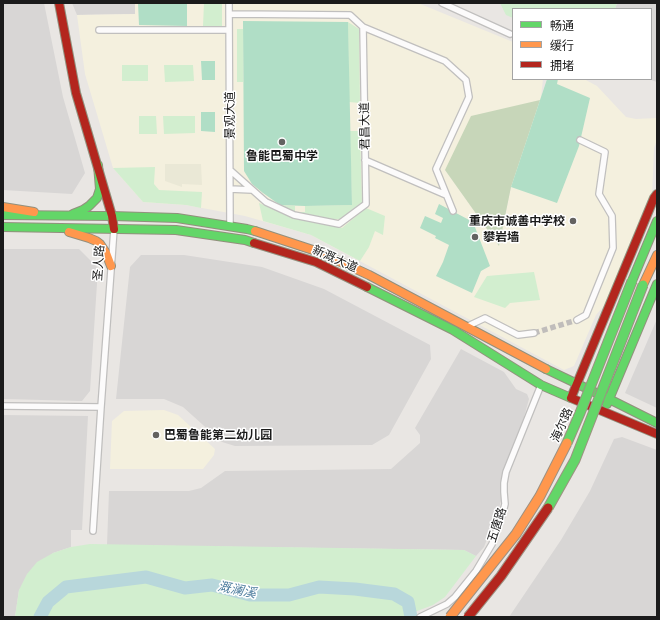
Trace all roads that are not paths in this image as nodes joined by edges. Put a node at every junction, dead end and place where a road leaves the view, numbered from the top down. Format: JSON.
{"nodes":[{"id":1,"x":59,"y":3,"type":"edge"},
{"id":2,"x":229,"y":3,"type":"edge"},
{"id":3,"x":442,"y":3,"type":"edge"},
{"id":4,"x":229,"y":14,"type":"junction"},
{"id":5,"x":363,"y":27,"type":"junction"},
{"id":6,"x":99,"y":30,"type":"dead end"},
{"id":7,"x":229,"y":30,"type":"junction"},
{"id":8,"x":510,"y":34,"type":"dead end"},
{"id":9,"x":580,"y":140,"type":"dead end"},
{"id":10,"x":365,"y":160,"type":"junction"},
{"id":11,"x":98,"y":166,"type":"junction"},
{"id":12,"x":230,"y":170,"type":"junction"},
{"id":13,"x":230,"y":189,"type":"junction"},
{"id":14,"x":252,"y":190,"type":"junction"},
{"id":15,"x":657,"y":194,"type":"edge"},
{"id":16,"x":446,"y":195,"type":"junction"},
{"id":17,"x":3,"y":207,"type":"edge"},
{"id":18,"x":453,"y":211,"type":"dead end"},
{"id":19,"x":3,"y":215,"type":"edge"},
{"id":20,"x":48,"y":215,"type":"junction"},
{"id":21,"x":68,"y":215,"type":"junction"},
{"id":22,"x":112,"y":216,"type":"junction"},
{"id":23,"x":657,"y":221,"type":"edge"},
{"id":24,"x":3,"y":227,"type":"edge"},
{"id":25,"x":230,"y":227,"type":"junction"},
{"id":26,"x":28,"y":228,"type":"junction"},
{"id":27,"x":57,"y":228,"type":"junction"},
{"id":28,"x":114,"y":229,"type":"junction"},
{"id":29,"x":3,"y":232,"type":"edge"},
{"id":30,"x":657,"y":255,"type":"edge"},
{"id":31,"x":111,"y":266,"type":"junction"},
{"id":32,"x":657,"y":284,"type":"edge"},
{"id":33,"x":577,"y":320,"type":"tunnel mouth"},
{"id":34,"x":466,"y":327,"type":"junction"},
{"id":35,"x":534,"y":333,"type":"tunnel mouth"},
{"id":36,"x":577,"y":384,"type":"junction"},
{"id":37,"x":541,"y":385,"type":"junction"},
{"id":38,"x":571,"y":398,"type":"junction"},
{"id":39,"x":609,"y":399,"type":"junction"},
{"id":40,"x":3,"y":406,"type":"edge"},
{"id":41,"x":101,"y":407,"type":"junction"},
{"id":42,"x":603,"y":412,"type":"junction"},
{"id":43,"x":657,"y":423,"type":"edge"},
{"id":44,"x":657,"y":434,"type":"edge"},
{"id":45,"x":93,"y":531,"type":"dead end"},
{"id":46,"x":423,"y":616,"type":"edge"},
{"id":47,"x":450,"y":617,"type":"edge"},
{"id":48,"x":468,"y":617,"type":"edge"}],
"edges":[{"from":1,"to":11,"type":"main road","name":"圣人路"},
{"from":2,"to":4,"type":"street","name":"景观大道"},
{"from":3,"to":8,"type":"street"},
{"from":4,"to":5,"type":"street"},
{"from":4,"to":7,"type":"street","name":"景观大道"},
{"from":5,"to":10,"type":"street","name":"君昌大道"},
{"from":5,"to":16,"type":"street"},
{"from":6,"to":7,"type":"street"},
{"from":7,"to":12,"type":"street","name":"景观大道"},
{"from":9,"to":33,"type":"street"},
{"from":10,"to":14,"type":"street","name":"君昌大道"},
{"from":10,"to":16,"type":"street"},
{"from":11,"to":21,"type":"main road"},
{"from":11,"to":22,"type":"main road","name":"圣人路"},
{"from":12,"to":13,"type":"street","name":"景观大道"},
{"from":12,"to":14,"type":"street","name":"君昌大道"},
{"from":13,"to":14,"type":"street"},
{"from":13,"to":25,"type":"street","name":"景观大道"},
{"from":15,"to":36,"type":"main road"},
{"from":16,"to":18,"type":"street"},
{"from":17,"to":20,"type":"main road","name":"新溉大道"},
{"from":19,"to":20,"type":"main road","name":"新溉大道"},
{"from":20,"to":21,"type":"main road","name":"新溉大道"},
{"from":21,"to":22,"type":"main road","name":"新溉大道"},
{"from":22,"to":25,"type":"main road","name":"新溉大道"},
{"from":22,"to":28,"type":"main road","name":"圣人路"},
{"from":23,"to":47,"type":"main road","name":"海尔路","bridge":true},
{"from":24,"to":26,"type":"main road","name":"新溉大道"},
{"from":25,"to":34,"type":"main road","name":"新溉大道"},
{"from":26,"to":27,"type":"main road","name":"新溉大道"},
{"from":26,"to":29,"type":"main road","name":"新溉大道"},
{"from":27,"to":28,"type":"main road","name":"新溉大道"},
{"from":27,"to":31,"type":"main road"},
{"from":28,"to":31,"type":"street","name":"圣人路"},
{"from":28,"to":37,"type":"main road","name":"新溉大道"},
{"from":30,"to":48,"type":"main road","name":"海尔路","bridge":true},
{"from":31,"to":41,"type":"street","name":"圣人路"},
{"from":32,"to":39,"type":"main road"},
{"from":34,"to":35,"type":"street"},
{"from":34,"to":36,"type":"main road","name":"新溉大道"},
{"from":36,"to":38,"type":"main road"},
{"from":36,"to":39,"type":"main road","name":"新溉大道"},
{"from":37,"to":38,"type":"main road","name":"新溉大道"},
{"from":37,"to":46,"type":"street","name":"五唐路"},
{"from":38,"to":42,"type":"main road","name":"新溉大道"},
{"from":39,"to":42,"type":"main road"},
{"from":39,"to":43,"type":"main road","name":"新溉大道"},
{"from":40,"to":41,"type":"street"},
{"from":41,"to":45,"type":"street","name":"圣人路"},
{"from":42,"to":44,"type":"main road","name":"新溉大道"}]}
